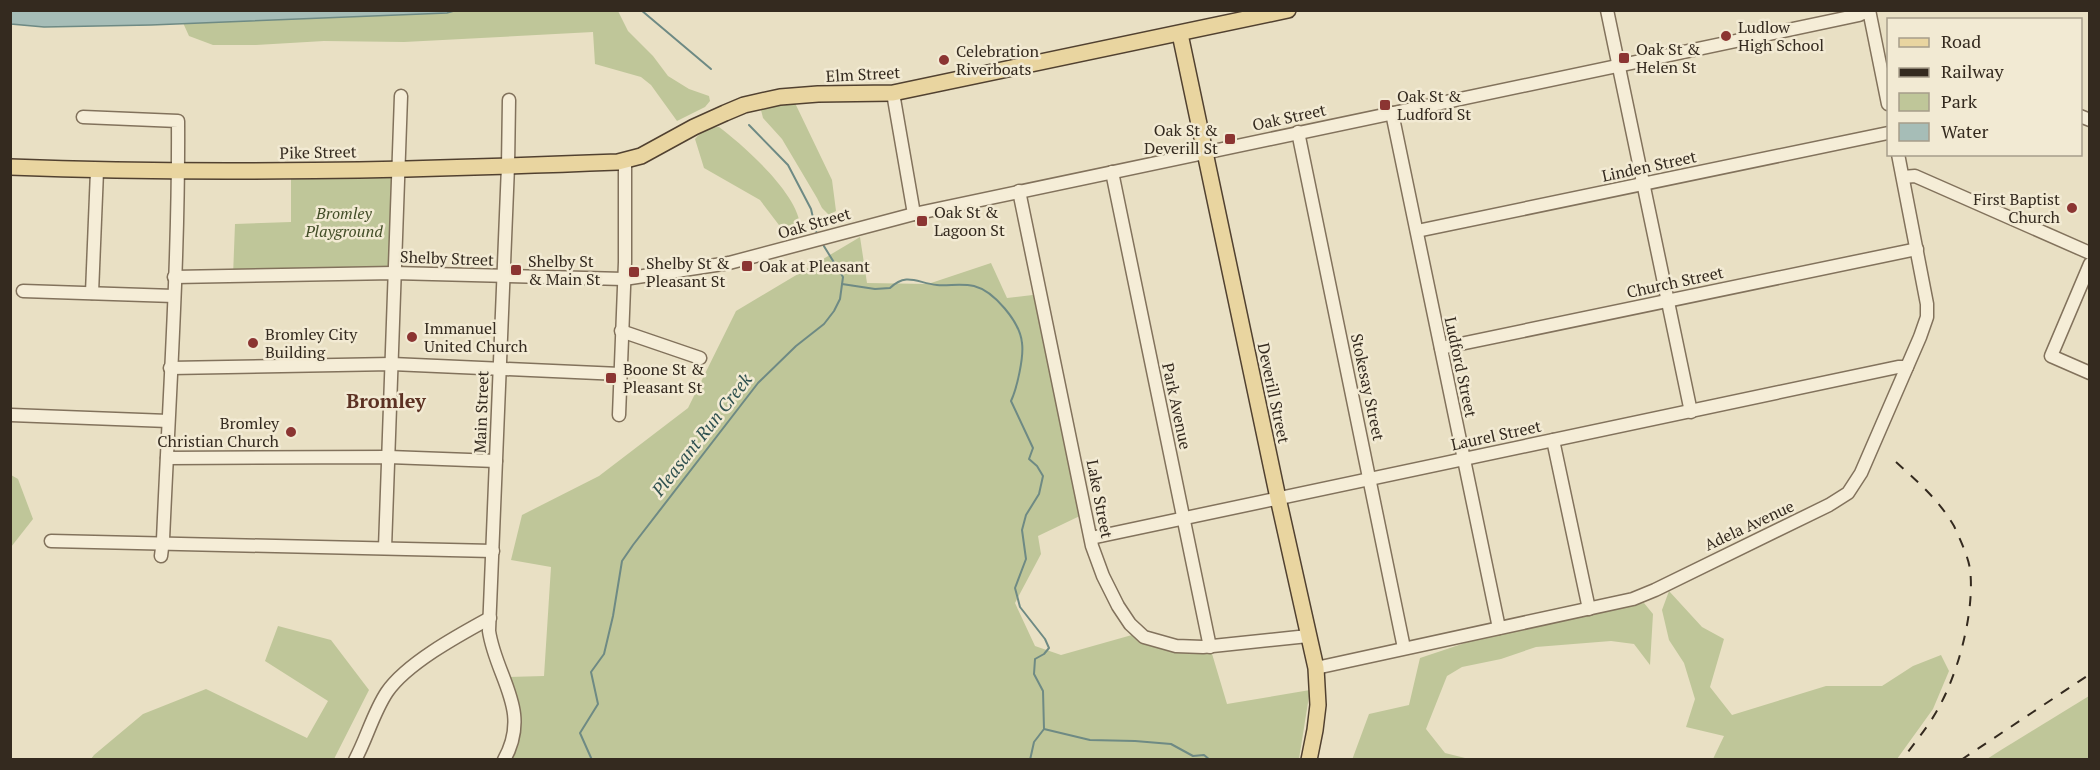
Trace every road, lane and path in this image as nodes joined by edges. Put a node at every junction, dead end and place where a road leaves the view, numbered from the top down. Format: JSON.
{"nodes":[{"id":1,"x":1288,"y":10,"type":"edge"},
{"id":2,"x":1607,"y":10,"type":"edge"},
{"id":3,"x":1869,"y":10,"type":"edge"},
{"id":4,"x":1180,"y":34,"type":"junction"},
{"id":5,"x":1618,"y":65,"type":"junction"},
{"id":6,"x":893,"y":93,"type":"junction"},
{"id":7,"x":401,"y":96,"type":"dead end"},
{"id":8,"x":1887,"y":96,"type":"edge"},
{"id":9,"x":509,"y":100,"type":"dead end"},
{"id":10,"x":1392,"y":113,"type":"junction"},
{"id":11,"x":83,"y":117,"type":"dead end"},
{"id":12,"x":1298,"y":132,"type":"junction"},
{"id":13,"x":1887,"y":133,"type":"edge"},
{"id":14,"x":1206,"y":152,"type":"junction"},
{"id":15,"x":1898,"y":156,"type":"edge"},
{"id":16,"x":625,"y":160,"type":"junction"},
{"id":17,"x":508,"y":166,"type":"junction"},
{"id":18,"x":10,"y":167,"type":"edge"},
{"id":19,"x":399,"y":170,"type":"junction"},
{"id":20,"x":98,"y":171,"type":"junction"},
{"id":21,"x":178,"y":172,"type":"junction"},
{"id":22,"x":1112,"y":172,"type":"junction"},
{"id":23,"x":1903,"y":177,"type":"junction"},
{"id":24,"x":1644,"y":184,"type":"junction"},
{"id":25,"x":1019,"y":191,"type":"junction"},
{"id":26,"x":914,"y":214,"type":"junction"},
{"id":27,"x":1417,"y":231,"type":"junction"},
{"id":28,"x":1917,"y":249,"type":"junction"},
{"id":29,"x":2090,"y":253,"type":"edge"},
{"id":30,"x":2090,"y":264,"type":"edge"},
{"id":31,"x":718,"y":265,"type":"joint"},
{"id":32,"x":394,"y":273,"type":"junction"},
{"id":33,"x":174,"y":276,"type":"junction"},
{"id":34,"x":504,"y":277,"type":"junction"},
{"id":35,"x":624,"y":279,"type":"junction"},
{"id":36,"x":23,"y":291,"type":"dead end"},
{"id":37,"x":92,"y":293,"type":"junction"},
{"id":38,"x":174,"y":296,"type":"junction"},
{"id":39,"x":1668,"y":301,"type":"junction"},
{"id":40,"x":621,"y":331,"type":"junction"},
{"id":41,"x":1441,"y":348,"type":"junction"},
{"id":42,"x":700,"y":358,"type":"dead end"},
{"id":43,"x":392,"y":364,"type":"junction"},
{"id":44,"x":1907,"y":367,"type":"junction"},
{"id":45,"x":170,"y":368,"type":"junction"},
{"id":46,"x":500,"y":369,"type":"junction"},
{"id":47,"x":2090,"y":373,"type":"edge"},
{"id":48,"x":620,"y":374,"type":"junction"},
{"id":49,"x":1691,"y":412,"type":"junction"},
{"id":50,"x":11,"y":415,"type":"edge"},
{"id":51,"x":619,"y":415,"type":"dead end"},
{"id":52,"x":168,"y":421,"type":"junction"},
{"id":53,"x":1553,"y":440,"type":"junction"},
{"id":54,"x":389,"y":457,"type":"junction"},
{"id":55,"x":167,"y":458,"type":"junction"},
{"id":56,"x":1463,"y":459,"type":"junction"},
{"id":57,"x":496,"y":461,"type":"junction"},
{"id":58,"x":1370,"y":478,"type":"junction"},
{"id":59,"x":1278,"y":498,"type":"junction"},
{"id":60,"x":1182,"y":518,"type":"junction"},
{"id":61,"x":1091,"y":538,"type":"junction"},
{"id":62,"x":51,"y":541,"type":"dead end"},
{"id":63,"x":386,"y":548,"type":"junction"},
{"id":64,"x":162,"y":550,"type":"junction"},
{"id":65,"x":493,"y":551,"type":"junction"},
{"id":66,"x":1589,"y":609,"type":"junction"},
{"id":67,"x":490,"y":618,"type":"junction"},
{"id":68,"x":1499,"y":628,"type":"junction"},
{"id":69,"x":1308,"y":636,"type":"junction"},
{"id":70,"x":1210,"y":647,"type":"junction"},
{"id":71,"x":1404,"y":648,"type":"junction"},
{"id":72,"x":1316,"y":668,"type":"junction"},
{"id":73,"x":355,"y":759,"type":"edge"},
{"id":74,"x":504,"y":759,"type":"edge"},
{"id":75,"x":1309,"y":759,"type":"edge"}],
"edges":[{"from":1,"to":4,"type":"main road","name":"Elm Street"},
{"from":2,"to":5,"type":"street"},
{"from":3,"to":5,"type":"street","name":"Oak Street"},
{"from":3,"to":8,"type":"street"},
{"from":4,"to":6,"type":"main road","name":"Elm Street"},
{"from":4,"to":14,"type":"main road","name":"Deverill Street"},
{"from":5,"to":10,"type":"street","name":"Oak Street"},
{"from":5,"to":24,"type":"street"},
{"from":6,"to":16,"type":"main road","name":"Elm Street"},
{"from":6,"to":26,"type":"street"},
{"from":7,"to":19,"type":"street"},
{"from":9,"to":17,"type":"street","name":"Main Street"},
{"from":10,"to":12,"type":"street","name":"Oak Street"},
{"from":10,"to":27,"type":"street","name":"Ludford Street"},
{"from":11,"to":21,"type":"street"},
{"from":12,"to":14,"type":"street","name":"Oak Street"},
{"from":12,"to":58,"type":"street","name":"Stokesay Street"},
{"from":13,"to":24,"type":"street","name":"Linden Street"},
{"from":14,"to":22,"type":"street","name":"Oak Street"},
{"from":14,"to":59,"type":"main road","name":"Deverill Street"},
{"from":15,"to":23,"type":"street","name":"Adela Avenue"},
{"from":16,"to":17,"type":"main road","name":"Pike Street"},
{"from":16,"to":35,"type":"street"},
{"from":17,"to":19,"type":"main road","name":"Pike Street"},
{"from":17,"to":34,"type":"street","name":"Main Street"},
{"from":18,"to":20,"type":"main road","name":"Pike Street"},
{"from":19,"to":21,"type":"main road","name":"Pike Street"},
{"from":19,"to":32,"type":"street"},
{"from":20,"to":21,"type":"main road","name":"Pike Street"},
{"from":20,"to":37,"type":"street"},
{"from":21,"to":33,"type":"street"},
{"from":22,"to":25,"type":"street","name":"Oak Street"},
{"from":22,"to":60,"type":"street","name":"Park Avenue"},
{"from":23,"to":28,"type":"street","name":"Adela Avenue"},
{"from":23,"to":29,"type":"street"},
{"from":24,"to":27,"type":"street","name":"Linden Street"},
{"from":24,"to":39,"type":"street"},
{"from":25,"to":26,"type":"street","name":"Oak Street"},
{"from":25,"to":61,"type":"street","name":"Lake Street"},
{"from":26,"to":31,"type":"street","name":"Oak Street"},
{"from":27,"to":41,"type":"street","name":"Ludford Street"},
{"from":28,"to":39,"type":"street","name":"Church Street"},
{"from":28,"to":44,"type":"street","name":"Adela Avenue"},
{"from":30,"to":47,"type":"street"},
{"from":31,"to":35,"type":"street","name":"Shelby Street"},
{"from":32,"to":33,"type":"street","name":"Shelby Street"},
{"from":32,"to":34,"type":"street","name":"Shelby Street"},
{"from":32,"to":43,"type":"street"},
{"from":33,"to":38,"type":"street"},
{"from":34,"to":35,"type":"street","name":"Shelby Street"},
{"from":34,"to":46,"type":"street","name":"Main Street"},
{"from":35,"to":40,"type":"street"},
{"from":36,"to":37,"type":"street"},
{"from":37,"to":38,"type":"street"},
{"from":38,"to":45,"type":"street"},
{"from":39,"to":41,"type":"street","name":"Church Street"},
{"from":39,"to":49,"type":"street"},
{"from":40,"to":42,"type":"street"},
{"from":40,"to":48,"type":"street"},
{"from":41,"to":56,"type":"street","name":"Ludford Street"},
{"from":43,"to":45,"type":"street"},
{"from":43,"to":46,"type":"street"},
{"from":43,"to":54,"type":"street"},
{"from":44,"to":49,"type":"street","name":"Laurel Street"},
{"from":44,"to":66,"type":"street","name":"Adela Avenue"},
{"from":45,"to":52,"type":"street"},
{"from":46,"to":48,"type":"street"},
{"from":46,"to":57,"type":"street","name":"Main Street"},
{"from":48,"to":51,"type":"street"},
{"from":49,"to":53,"type":"street","name":"Laurel Street"},
{"from":50,"to":52,"type":"street"},
{"from":52,"to":55,"type":"street"},
{"from":53,"to":56,"type":"street","name":"Laurel Street"},
{"from":53,"to":66,"type":"street"},
{"from":54,"to":55,"type":"street"},
{"from":54,"to":57,"type":"street"},
{"from":54,"to":63,"type":"street"},
{"from":55,"to":64,"type":"street"},
{"from":56,"to":58,"type":"street","name":"Laurel Street"},
{"from":56,"to":68,"type":"street","name":"Ludford Street"},
{"from":57,"to":65,"type":"street","name":"Main Street"},
{"from":58,"to":59,"type":"street","name":"Laurel Street"},
{"from":58,"to":71,"type":"street","name":"Stokesay Street"},
{"from":59,"to":60,"type":"street","name":"Laurel Street"},
{"from":59,"to":69,"type":"main road","name":"Deverill Street"},
{"from":60,"to":61,"type":"street","name":"Laurel Street"},
{"from":60,"to":70,"type":"street","name":"Park Avenue"},
{"from":61,"to":70,"type":"street","name":"Lake Street"},
{"from":62,"to":64,"type":"street"},
{"from":63,"to":64,"type":"street"},
{"from":63,"to":65,"type":"street"},
{"from":65,"to":67,"type":"street","name":"Main Street"},
{"from":66,"to":68,"type":"street","name":"Adela Avenue"},
{"from":67,"to":73,"type":"street"},
{"from":67,"to":74,"type":"street","name":"Main Street"},
{"from":68,"to":71,"type":"street","name":"Adela Avenue"},
{"from":69,"to":70,"type":"street","name":"Lake Street"},
{"from":69,"to":72,"type":"main road","name":"Deverill Street"},
{"from":71,"to":72,"type":"street","name":"Adela Avenue"},
{"from":72,"to":75,"type":"main road","name":"Deverill Street"}]}
